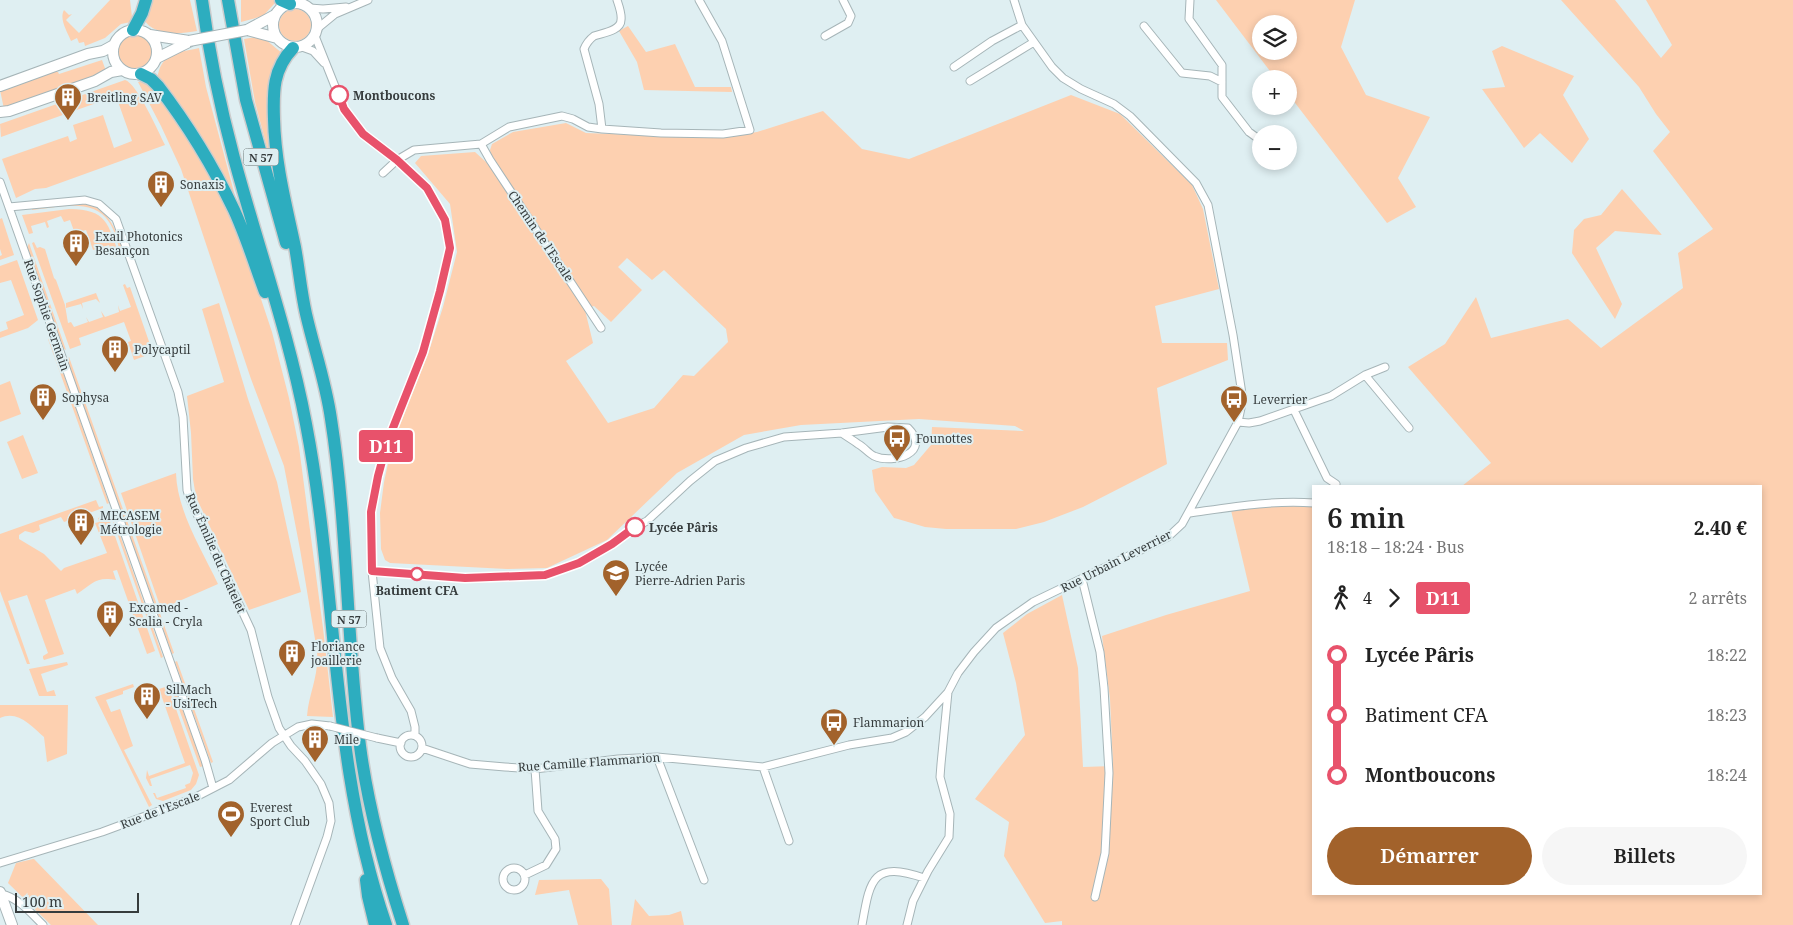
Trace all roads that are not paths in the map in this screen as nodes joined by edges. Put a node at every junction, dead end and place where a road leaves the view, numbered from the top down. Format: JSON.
{"nodes":[{"id":1,"x":146,"y":0,"type":"edge"},
{"id":2,"x":202,"y":0,"type":"edge"},
{"id":3,"x":228,"y":0,"type":"edge"},
{"id":4,"x":368,"y":0,"type":"edge"},
{"id":5,"x":617,"y":0,"type":"edge"},
{"id":6,"x":699,"y":0,"type":"edge"},
{"id":7,"x":843,"y":0,"type":"edge"},
{"id":8,"x":1014,"y":0,"type":"edge"},
{"id":9,"x":1190,"y":0,"type":"edge"},
{"id":10,"x":285,"y":2,"type":"edge"},
{"id":11,"x":352,"y":6,"type":"junction"},
{"id":12,"x":310,"y":8,"type":"junction"},
{"id":13,"x":275,"y":15,"type":"junction"},
{"id":14,"x":1022,"y":25,"type":"junction"},
{"id":15,"x":1144,"y":26,"type":"dead end"},
{"id":16,"x":133,"y":30,"type":"junction"},
{"id":17,"x":247,"y":30,"type":"junction"},
{"id":18,"x":316,"y":32,"type":"junction"},
{"id":19,"x":150,"y":35,"type":"junction"},
{"id":20,"x":825,"y":36,"type":"dead end"},
{"id":21,"x":277,"y":38,"type":"junction"},
{"id":22,"x":189,"y":41,"type":"junction"},
{"id":23,"x":1034,"y":42,"type":"junction"},
{"id":24,"x":114,"y":45,"type":"junction"},
{"id":25,"x":298,"y":47,"type":"junction"},
{"id":26,"x":157,"y":58,"type":"junction"},
{"id":27,"x":326,"y":65,"type":"junction"},
{"id":28,"x":954,"y":66,"type":"dead end"},
{"id":29,"x":122,"y":70,"type":"junction"},
{"id":30,"x":141,"y":74,"type":"junction"},
{"id":31,"x":970,"y":81,"type":"dead end"},
{"id":32,"x":1222,"y":82,"type":"junction"},
{"id":33,"x":0,"y":86,"type":"edge"},
{"id":34,"x":0,"y":112,"type":"edge"},
{"id":35,"x":602,"y":129,"type":"junction"},
{"id":36,"x":1252,"y":134,"type":"edge"},
{"id":37,"x":481,"y":144,"type":"junction"},
{"id":38,"x":397,"y":160,"type":"junction"},
{"id":39,"x":383,"y":173,"type":"dead end"},
{"id":40,"x":0,"y":182,"type":"edge"},
{"id":41,"x":9,"y":207,"type":"junction"},
{"id":42,"x":306,"y":310,"type":"junction"},
{"id":43,"x":601,"y":328,"type":"dead end"},
{"id":44,"x":291,"y":357,"type":"junction"},
{"id":45,"x":1385,"y":367,"type":"dead end"},
{"id":46,"x":1365,"y":375,"type":"junction"},
{"id":47,"x":1294,"y":410,"type":"junction"},
{"id":48,"x":1238,"y":422,"type":"junction"},
{"id":49,"x":1409,"y":428,"type":"dead end"},
{"id":50,"x":842,"y":433,"type":"junction"},
{"id":51,"x":1336,"y":484,"type":"dead end"},
{"id":52,"x":1312,"y":503,"type":"edge"},
{"id":53,"x":1190,"y":513,"type":"junction"},
{"id":54,"x":372,"y":571,"type":"junction"},
{"id":55,"x":1082,"y":579,"type":"junction"},
{"id":56,"x":948,"y":692,"type":"junction"},
{"id":57,"x":283,"y":735,"type":"junction"},
{"id":58,"x":415,"y":735,"type":"junction"},
{"id":59,"x":401,"y":743,"type":"junction"},
{"id":60,"x":422,"y":748,"type":"junction"},
{"id":61,"x":657,"y":757,"type":"junction"},
{"id":62,"x":763,"y":767,"type":"junction"},
{"id":63,"x":535,"y":769,"type":"junction"},
{"id":64,"x":213,"y":788,"type":"junction"},
{"id":65,"x":362,"y":840,"type":"junction"},
{"id":66,"x":789,"y":841,"type":"dead end"},
{"id":67,"x":0,"y":863,"type":"edge"},
{"id":68,"x":524,"y":875,"type":"dead end"},
{"id":69,"x":924,"y":878,"type":"junction"},
{"id":70,"x":704,"y":880,"type":"dead end"},
{"id":71,"x":0,"y":893,"type":"edge"},
{"id":72,"x":1095,"y":897,"type":"dead end"},
{"id":73,"x":12,"y":925,"type":"edge"},
{"id":74,"x":43,"y":925,"type":"edge"},
{"id":75,"x":295,"y":925,"type":"edge"},
{"id":76,"x":376,"y":925,"type":"edge"},
{"id":77,"x":386,"y":925,"type":"edge"},
{"id":78,"x":403,"y":925,"type":"edge"},
{"id":79,"x":862,"y":925,"type":"edge"},
{"id":80,"x":906,"y":925,"type":"edge"}],
"edges":[{"from":1,"to":16,"type":"highway"},
{"from":2,"to":44,"type":"highway","number":"N 57"},
{"from":3,"to":42,"type":"highway","number":"N 57"},
{"from":4,"to":11,"type":"street"},
{"from":5,"to":35,"type":"street"},
{"from":6,"to":35,"type":"street"},
{"from":7,"to":20,"type":"street"},
{"from":8,"to":14,"type":"street","name":"Rue Urbain Leverrier"},
{"from":9,"to":32,"type":"street"},
{"from":10,"to":12,"type":"street"},
{"from":10,"to":13,"type":"street"},
{"from":11,"to":12,"type":"street"},
{"from":11,"to":18,"type":"street"},
{"from":12,"to":18,"type":"street"},
{"from":13,"to":17,"type":"street"},
{"from":13,"to":21,"type":"street"},
{"from":14,"to":23,"type":"street","name":"Rue Urbain Leverrier"},
{"from":14,"to":28,"type":"street"},
{"from":15,"to":32,"type":"street"},
{"from":16,"to":19,"type":"street"},
{"from":16,"to":24,"type":"street"},
{"from":17,"to":21,"type":"street"},
{"from":17,"to":22,"type":"street","bridge":true},
{"from":18,"to":25,"type":"street"},
{"from":18,"to":27,"type":"street"},
{"from":19,"to":22,"type":"street"},
{"from":19,"to":26,"type":"street"},
{"from":21,"to":25,"type":"street"},
{"from":22,"to":26,"type":"street"},
{"from":23,"to":31,"type":"street"},
{"from":23,"to":48,"type":"street","name":"Rue Urbain Leverrier"},
{"from":24,"to":29,"type":"street"},
{"from":24,"to":33,"type":"street"},
{"from":25,"to":27,"type":"street"},
{"from":25,"to":42,"type":"highway"},
{"from":26,"to":30,"type":"street"},
{"from":27,"to":38,"type":"street"},
{"from":29,"to":30,"type":"street"},
{"from":29,"to":34,"type":"street"},
{"from":30,"to":44,"type":"highway"},
{"from":32,"to":36,"type":"street"},
{"from":35,"to":37,"type":"street"},
{"from":37,"to":38,"type":"street"},
{"from":37,"to":43,"type":"street","name":"Chemin de l'Escale"},
{"from":38,"to":39,"type":"street"},
{"from":38,"to":54,"type":"street"},
{"from":40,"to":41,"type":"street","name":"Rue Sophie Germain"},
{"from":41,"to":57,"type":"street","name":"Rue Émilie du Châtelet"},
{"from":41,"to":64,"type":"street","name":"Rue Sophie Germain"},
{"from":42,"to":78,"type":"highway","number":"N 57"},
{"from":44,"to":65,"type":"highway","number":"N 57"},
{"from":45,"to":46,"type":"street"},
{"from":46,"to":47,"type":"street"},
{"from":46,"to":49,"type":"street"},
{"from":47,"to":48,"type":"street"},
{"from":47,"to":51,"type":"street"},
{"from":48,"to":53,"type":"street","name":"Rue Urbain Leverrier"},
{"from":50,"to":50,"type":"street"},
{"from":50,"to":54,"type":"street"},
{"from":52,"to":53,"type":"street"},
{"from":53,"to":55,"type":"street","name":"Rue Urbain Leverrier"},
{"from":54,"to":58,"type":"street"},
{"from":55,"to":56,"type":"street","name":"Rue Urbain Leverrier"},
{"from":55,"to":72,"type":"street"},
{"from":56,"to":62,"type":"street","name":"Rue Camille Flammarion"},
{"from":56,"to":69,"type":"street","name":"Rue Urbain Leverrier"},
{"from":57,"to":59,"type":"street","name":"Rue de l'Escale","bridge":true},
{"from":57,"to":64,"type":"street","name":"Rue de l'Escale"},
{"from":57,"to":75,"type":"street","name":"Rue Émilie du Châtelet"},
{"from":58,"to":59,"type":"street"},
{"from":58,"to":60,"type":"street"},
{"from":59,"to":60,"type":"street"},
{"from":60,"to":63,"type":"street","name":"Rue Camille Flammarion"},
{"from":61,"to":62,"type":"street","name":"Rue Camille Flammarion"},
{"from":61,"to":63,"type":"street","name":"Rue Camille Flammarion"},
{"from":61,"to":70,"type":"street"},
{"from":62,"to":66,"type":"street"},
{"from":63,"to":68,"type":"street"},
{"from":64,"to":67,"type":"street","name":"Rue de l'Escale"},
{"from":65,"to":76,"type":"highway"},
{"from":65,"to":77,"type":"highway","number":"N 57"},
{"from":69,"to":79,"type":"street"},
{"from":69,"to":80,"type":"street","name":"Rue Urbain Leverrier"},
{"from":71,"to":73,"type":"street"},
{"from":71,"to":74,"type":"street"}]}
